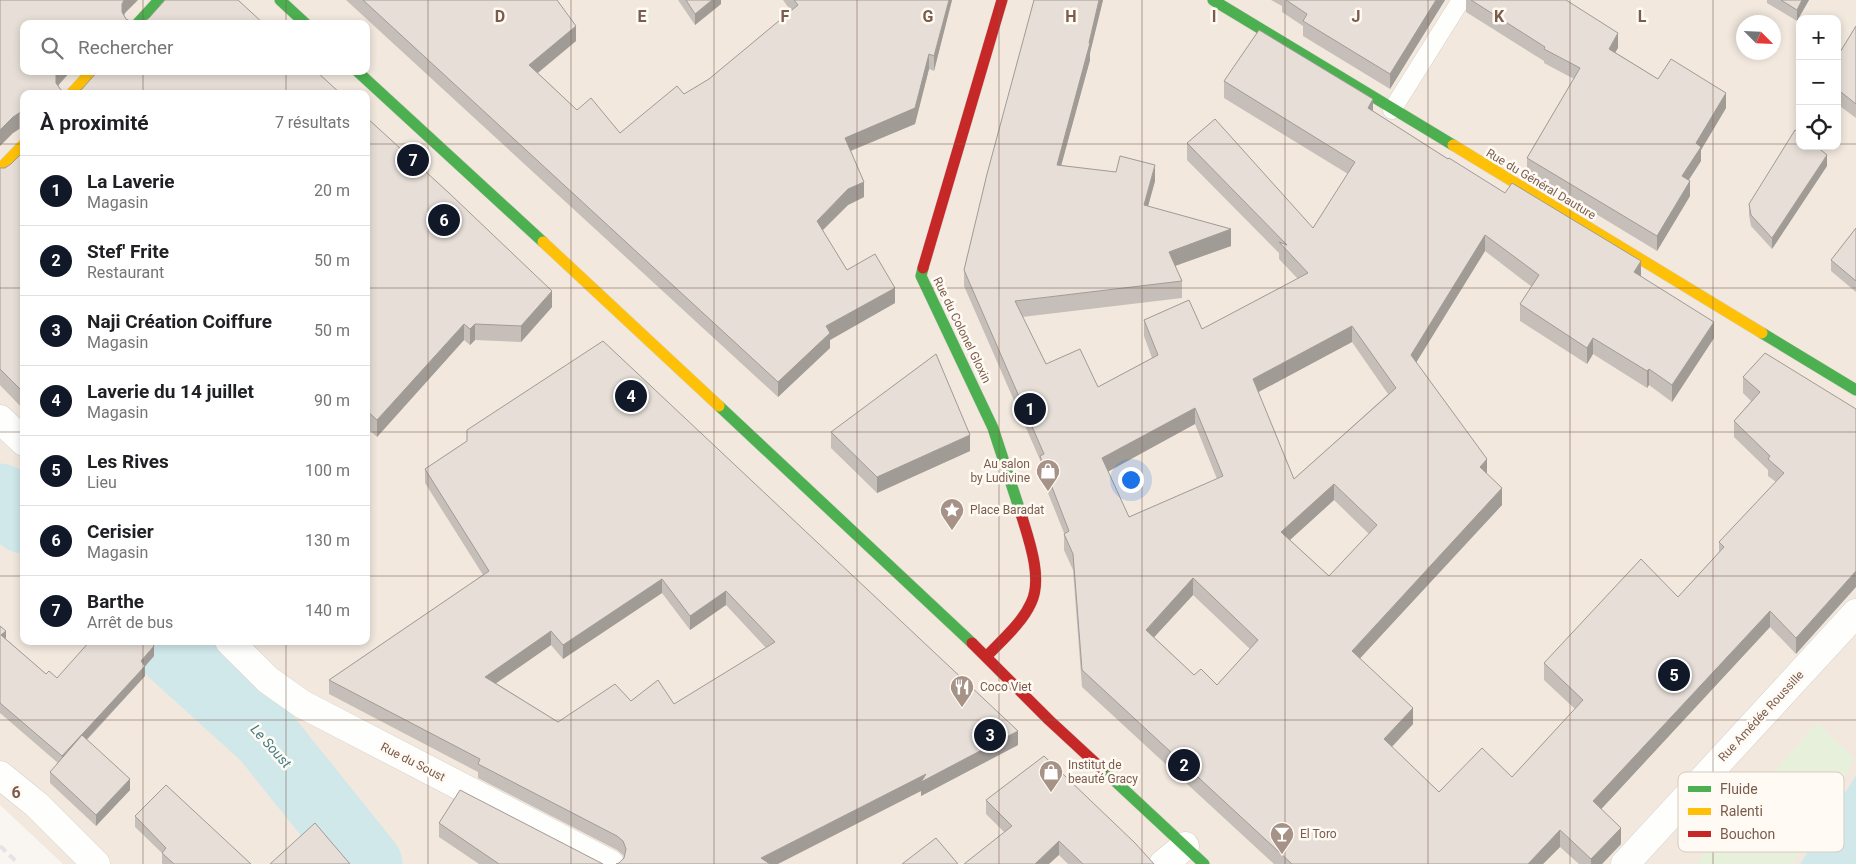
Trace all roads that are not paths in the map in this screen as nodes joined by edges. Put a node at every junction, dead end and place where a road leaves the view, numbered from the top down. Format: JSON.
{"nodes":[{"id":1,"x":160,"y":0,"type":"edge"},
{"id":2,"x":280,"y":0,"type":"edge"},
{"id":3,"x":1002,"y":0,"type":"edge"},
{"id":4,"x":1213,"y":0,"type":"edge"},
{"id":5,"x":1462,"y":0,"type":"edge"},
{"id":6,"x":141,"y":20,"type":"edge"},
{"id":7,"x":302,"y":20,"type":"edge"},
{"id":8,"x":88,"y":75,"type":"edge"},
{"id":9,"x":361,"y":75,"type":"edge"},
{"id":10,"x":75,"y":90,"type":"edge"},
{"id":11,"x":1392,"y":110,"type":"junction"},
{"id":12,"x":20,"y":148,"type":"edge"},
{"id":13,"x":0,"y":169,"type":"edge"},
{"id":14,"x":1856,"y":390,"type":"edge"},
{"id":15,"x":0,"y":419,"type":"edge"},
{"id":16,"x":20,"y":438,"type":"edge"},
{"id":17,"x":1856,"y":613,"type":"edge"},
{"id":18,"x":232,"y":645,"type":"edge"},
{"id":19,"x":987,"y":656,"type":"junction"},
{"id":20,"x":1710,"y":772,"type":"edge"},
{"id":21,"x":0,"y":774,"type":"edge"},
{"id":22,"x":1678,"y":806,"type":"edge"},
{"id":23,"x":1185,"y":846,"type":"junction"},
{"id":24,"x":96,"y":864,"type":"edge"},
{"id":25,"x":610,"y":864,"type":"edge"},
{"id":26,"x":1163,"y":864,"type":"edge"},
{"id":27,"x":1204,"y":864,"type":"edge"},
{"id":28,"x":1625,"y":864,"type":"edge"}],
"edges":[{"from":1,"to":6,"type":"street"},
{"from":2,"to":7,"type":"street"},
{"from":3,"to":19,"type":"street","name":"Rue du Colonel Gloxin"},
{"from":4,"to":11,"type":"street","name":"Rue du Général Dauture"},
{"from":5,"to":11,"type":"lane"},
{"from":8,"to":10,"type":"street"},
{"from":9,"to":19,"type":"street"},
{"from":11,"to":14,"type":"street","name":"Rue du Général Dauture"},
{"from":12,"to":13,"type":"street"},
{"from":15,"to":16,"type":"street"},
{"from":17,"to":20,"type":"street","name":"Rue Amédée Roussille"},
{"from":18,"to":25,"type":"street","name":"Rue du Soust"},
{"from":19,"to":23,"type":"street"},
{"from":21,"to":24,"type":"street"},
{"from":22,"to":28,"type":"street","name":"Rue Amédée Roussille"},
{"from":23,"to":26,"type":"street"},
{"from":23,"to":27,"type":"street"}]}
